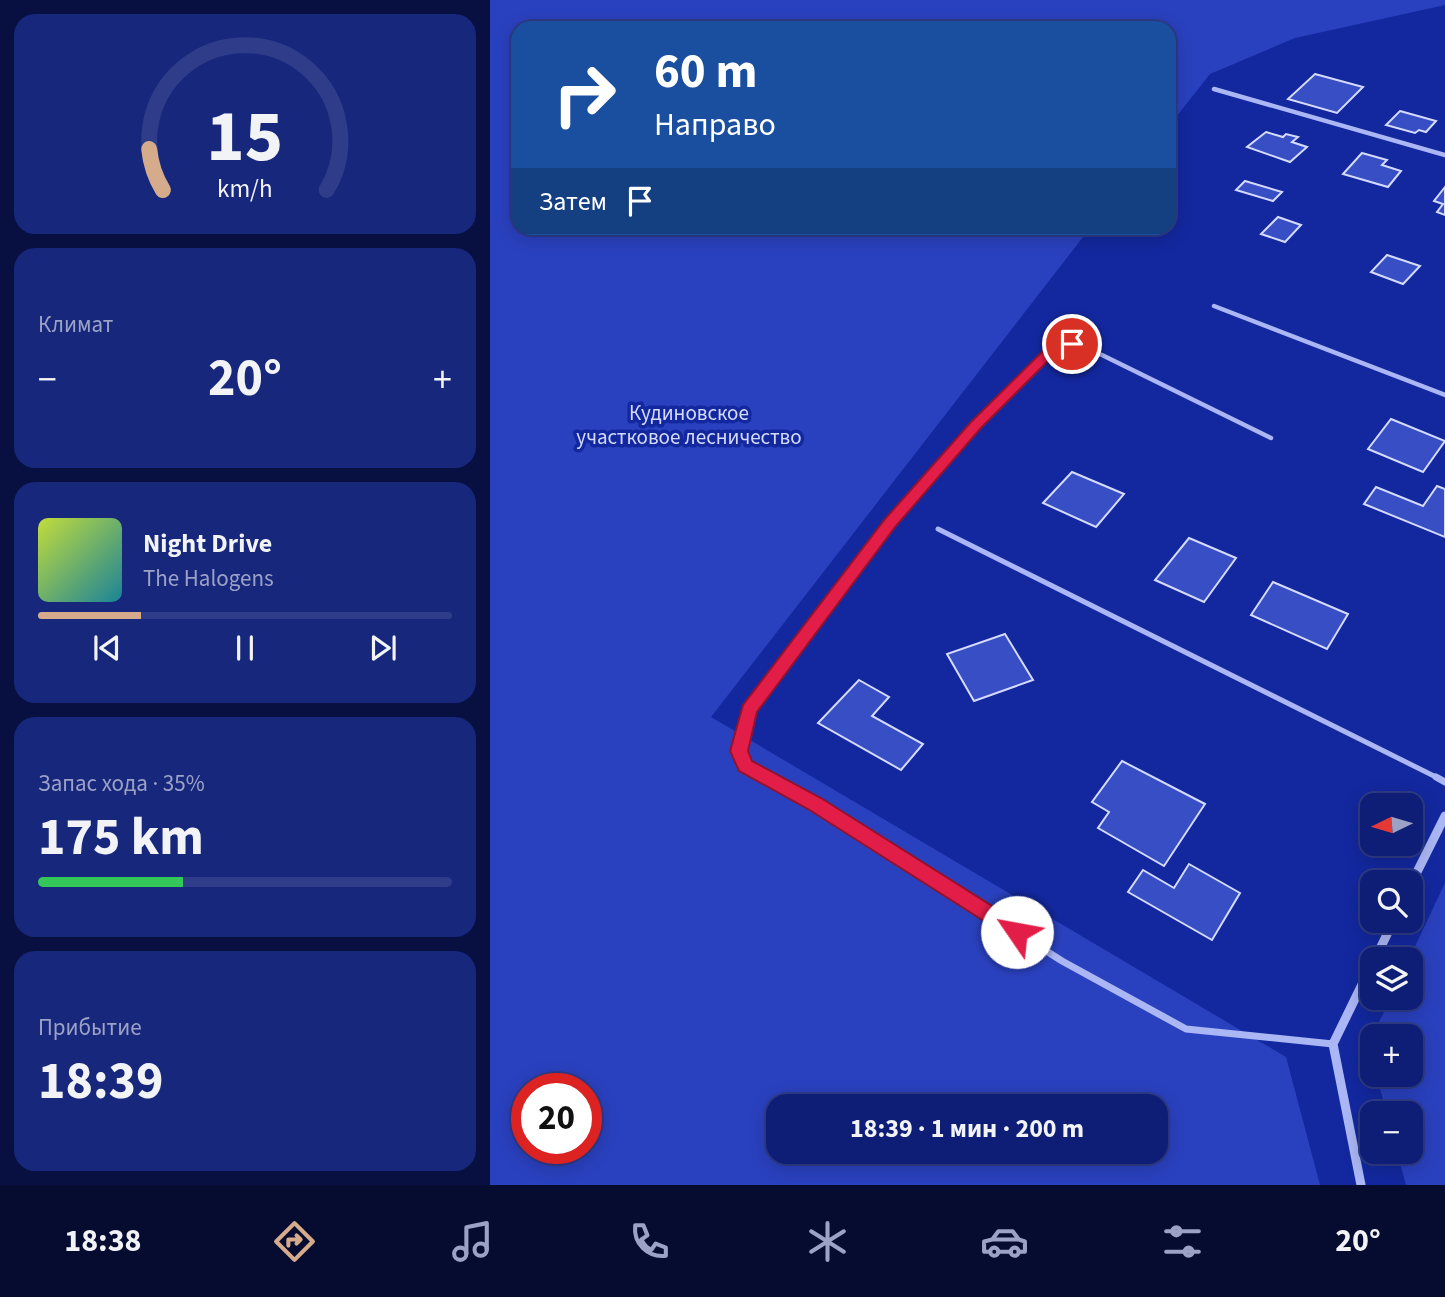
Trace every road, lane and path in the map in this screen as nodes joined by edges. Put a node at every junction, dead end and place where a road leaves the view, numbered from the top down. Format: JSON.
{"nodes":[{"id":1,"x":1214,"y":89,"type":"dead end"},
{"id":2,"x":1445,"y":155,"type":"edge"},
{"id":3,"x":1214,"y":306,"type":"dead end"},
{"id":4,"x":1445,"y":395,"type":"edge"},
{"id":5,"x":1270,"y":438,"type":"dead end"},
{"id":6,"x":938,"y":529,"type":"dead end"},
{"id":7,"x":1445,"y":782,"type":"edge"},
{"id":8,"x":1445,"y":816,"type":"edge"},
{"id":9,"x":1418,"y":870,"type":"edge"},
{"id":10,"x":1360,"y":989,"type":"edge"},
{"id":11,"x":1333,"y":1044,"type":"junction"},
{"id":12,"x":1361,"y":1185,"type":"edge"}],
"edges":[{"from":1,"to":2,"type":"street"},
{"from":3,"to":4,"type":"lane"},
{"from":5,"to":11,"type":"lane"},
{"from":6,"to":7,"type":"lane"},
{"from":8,"to":9,"type":"street"},
{"from":10,"to":11,"type":"street"},
{"from":11,"to":12,"type":"street"}]}
